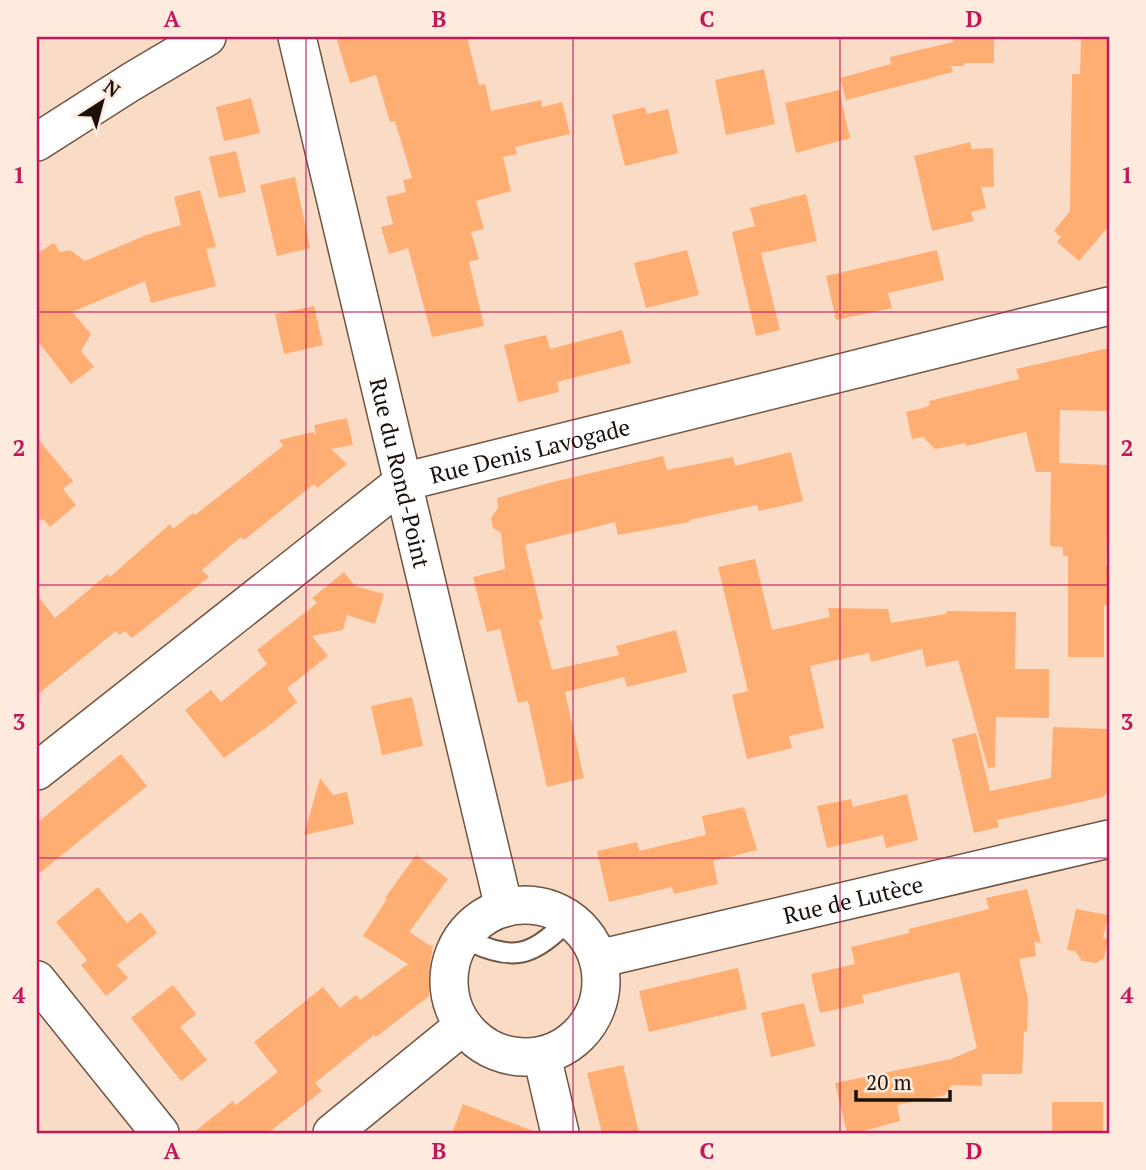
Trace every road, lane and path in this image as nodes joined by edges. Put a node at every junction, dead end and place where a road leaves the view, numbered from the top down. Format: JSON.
{"nodes":[{"id":1,"x":207,"y":37,"type":"edge"},
{"id":2,"x":297,"y":37,"type":"edge"},
{"id":3,"x":37,"y":142,"type":"edge"},
{"id":4,"x":1109,"y":306,"type":"edge"},
{"id":5,"x":402,"y":482,"type":"junction"},
{"id":6,"x":37,"y":771,"type":"edge"},
{"id":7,"x":1109,"y":839,"type":"edge"},
{"id":8,"x":504,"y":908,"type":"junction"},
{"id":9,"x":562,"y":926,"type":"dead end"},
{"id":10,"x":474,"y":943,"type":"dead end"},
{"id":11,"x":598,"y":959,"type":"junction"},
{"id":12,"x":37,"y":980,"type":"edge"},
{"id":13,"x":463,"y":1026,"type":"junction"},
{"id":14,"x":542,"y":1056,"type":"junction"},
{"id":15,"x":160,"y":1133,"type":"edge"},
{"id":16,"x":332,"y":1133,"type":"edge"},
{"id":17,"x":560,"y":1133,"type":"edge"}],
"edges":[{"from":1,"to":3,"type":"street"},
{"from":2,"to":5,"type":"street","name":"Rue du Rond-Point"},
{"from":4,"to":5,"type":"street","name":"Rue Denis Lavogade"},
{"from":5,"to":6,"type":"street","name":"Rue Denis Lavogade"},
{"from":5,"to":8,"type":"street","name":"Rue du Rond-Point"},
{"from":7,"to":11,"type":"street","name":"Rue de Lutèce"},
{"from":8,"to":11,"type":"street"},
{"from":8,"to":13,"type":"street"},
{"from":9,"to":10,"type":"lane"},
{"from":11,"to":14,"type":"street"},
{"from":12,"to":15,"type":"street"},
{"from":13,"to":14,"type":"street"},
{"from":13,"to":16,"type":"street"},
{"from":14,"to":17,"type":"street"}]}
